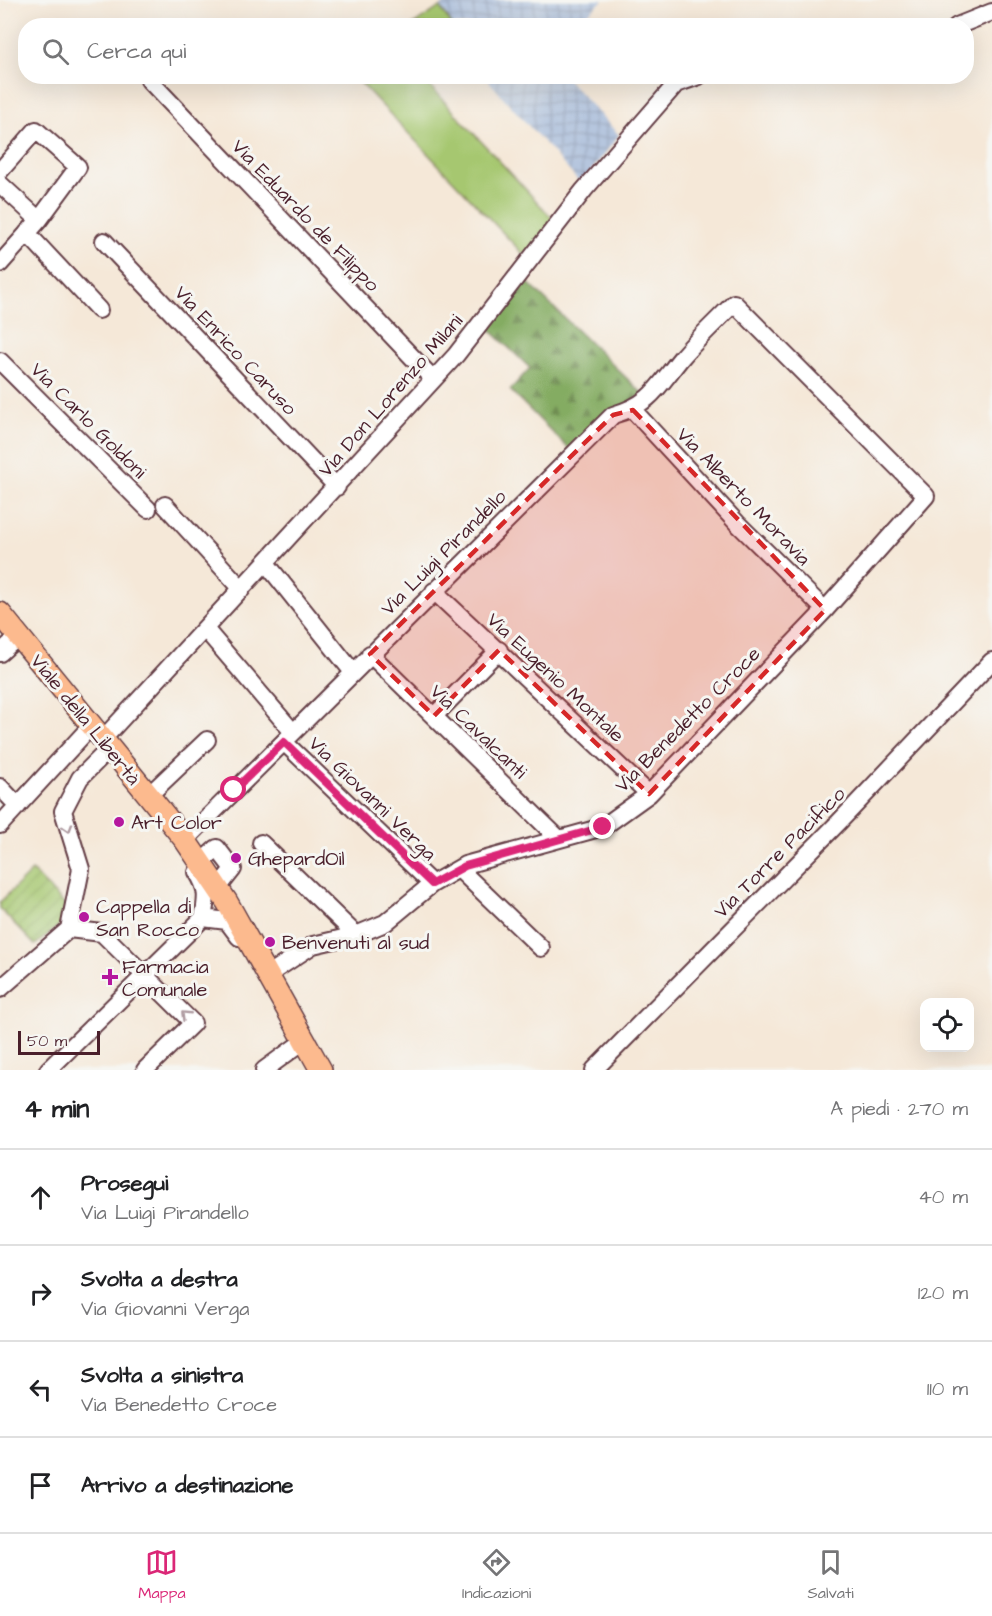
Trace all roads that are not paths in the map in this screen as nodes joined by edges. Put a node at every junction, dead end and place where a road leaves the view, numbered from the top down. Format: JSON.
{"nodes":[{"id":1,"x":992,"y":12,"type":"edge"},
{"id":2,"x":974,"y":19,"type":"edge"},
{"id":3,"x":153,"y":84,"type":"edge"},
{"id":4,"x":676,"y":84,"type":"edge"},
{"id":5,"x":0,"y":171,"type":"edge"},
{"id":6,"x":0,"y":184,"type":"edge"},
{"id":7,"x":39,"y":220,"type":"junction"},
{"id":8,"x":27,"y":233,"type":"junction"},
{"id":9,"x":104,"y":241,"type":"dead end"},
{"id":10,"x":0,"y":264,"type":"edge"},
{"id":11,"x":99,"y":310,"type":"dead end"},
{"id":12,"x":0,"y":361,"type":"edge"},
{"id":13,"x":433,"y":379,"type":"junction"},
{"id":14,"x":633,"y":410,"type":"junction"},
{"id":15,"x":337,"y":487,"type":"junction"},
{"id":16,"x":926,"y":496,"type":"joint"},
{"id":17,"x":165,"y":505,"type":"dead end"},
{"id":18,"x":148,"y":509,"type":"dead end"},
{"id":19,"x":266,"y":563,"type":"junction"},
{"id":20,"x":242,"y":589,"type":"junction"},
{"id":21,"x":434,"y":591,"type":"junction"},
{"id":22,"x":825,"y":610,"type":"junction"},
{"id":23,"x":0,"y":613,"type":"edge"},
{"id":24,"x":206,"y":630,"type":"junction"},
{"id":25,"x":20,"y":636,"type":"junction"},
{"id":26,"x":499,"y":650,"type":"junction"},
{"id":27,"x":0,"y":653,"type":"edge"},
{"id":28,"x":370,"y":654,"type":"junction"},
{"id":29,"x":992,"y":661,"type":"edge"},
{"id":30,"x":352,"y":671,"type":"junction"},
{"id":31,"x":434,"y":716,"type":"junction"},
{"id":32,"x":288,"y":737,"type":"junction"},
{"id":33,"x":207,"y":740,"type":"dead end"},
{"id":34,"x":100,"y":743,"type":"junction"},
{"id":35,"x":0,"y":787,"type":"edge"},
{"id":36,"x":649,"y":794,"type":"junction"},
{"id":37,"x":148,"y":796,"type":"junction"},
{"id":38,"x":18,"y":806,"type":"junction"},
{"id":39,"x":0,"y":825,"type":"edge"},
{"id":40,"x":560,"y":839,"type":"junction"},
{"id":41,"x":185,"y":841,"type":"junction"},
{"id":42,"x":261,"y":843,"type":"dead end"},
{"id":43,"x":459,"y":869,"type":"junction"},
{"id":44,"x":432,"y":884,"type":"junction"},
{"id":45,"x":203,"y":918,"type":"junction"},
{"id":46,"x":69,"y":929,"type":"junction"},
{"id":47,"x":356,"y":935,"type":"junction"},
{"id":48,"x":541,"y":948,"type":"dead end"},
{"id":49,"x":265,"y":967,"type":"junction"},
{"id":50,"x":144,"y":975,"type":"junction"},
{"id":51,"x":1,"y":985,"type":"edge"},
{"id":52,"x":305,"y":1040,"type":"junction"},
{"id":53,"x":48,"y":1070,"type":"edge"},
{"id":54,"x":144,"y":1070,"type":"edge"},
{"id":55,"x":264,"y":1070,"type":"edge"},
{"id":56,"x":321,"y":1070,"type":"edge"},
{"id":57,"x":594,"y":1070,"type":"edge"}],
"edges":[{"from":1,"to":2,"type":"street"},
{"from":3,"to":13,"type":"street","name":"Via Eduardo de Filippo"},
{"from":4,"to":13,"type":"street","name":"Via Don Lorenzo Milani"},
{"from":5,"to":7,"type":"street"},
{"from":6,"to":7,"type":"street"},
{"from":7,"to":8,"type":"street"},
{"from":8,"to":10,"type":"street"},
{"from":8,"to":11,"type":"street"},
{"from":9,"to":15,"type":"street","name":"Via Enrico Caruso"},
{"from":12,"to":18,"type":"street","name":"Via Carlo Goldoni"},
{"from":13,"to":15,"type":"street","name":"Via Don Lorenzo Milani"},
{"from":14,"to":16,"type":"street","name":"Via Luigi Pirandello"},
{"from":14,"to":21,"type":"street","name":"Via Luigi Pirandello"},
{"from":14,"to":22,"type":"street","name":"Via Alberto Moravia"},
{"from":15,"to":19,"type":"street","name":"Via Don Lorenzo Milani"},
{"from":16,"to":22,"type":"street","name":"Via Benedetto Croce"},
{"from":17,"to":20,"type":"street"},
{"from":19,"to":20,"type":"street","name":"Via Don Lorenzo Milani"},
{"from":19,"to":30,"type":"street"},
{"from":20,"to":24,"type":"street","name":"Via Don Lorenzo Milani"},
{"from":21,"to":26,"type":"street","name":"Via Eugenio Montale"},
{"from":21,"to":28,"type":"street","name":"Via Luigi Pirandello"},
{"from":22,"to":36,"type":"street","name":"Via Benedetto Croce"},
{"from":23,"to":25,"type":"main road","name":"Viale della Libertà"},
{"from":24,"to":32,"type":"street","name":"Via Giovanni Verga"},
{"from":24,"to":34,"type":"street","name":"Via Don Lorenzo Milani"},
{"from":25,"to":27,"type":"street"},
{"from":25,"to":34,"type":"main road","name":"Viale della Libertà"},
{"from":26,"to":31,"type":"street"},
{"from":26,"to":36,"type":"street","name":"Via Eugenio Montale"},
{"from":28,"to":30,"type":"street","name":"Via Luigi Pirandello"},
{"from":28,"to":31,"type":"street","name":"Via Cavalcanti"},
{"from":29,"to":57,"type":"street","name":"Via Torre Pacifico"},
{"from":30,"to":32,"type":"street","name":"Via Luigi Pirandello"},
{"from":31,"to":40,"type":"street","name":"Via Cavalcanti"},
{"from":32,"to":41,"type":"street","name":"Via Luigi Pirandello"},
{"from":32,"to":44,"type":"street","name":"Via Giovanni Verga"},
{"from":33,"to":37,"type":"street"},
{"from":34,"to":37,"type":"main road","name":"Viale della Libertà"},
{"from":34,"to":38,"type":"street"},
{"from":34,"to":46,"type":"street","one_way":true},
{"from":35,"to":38,"type":"street"},
{"from":36,"to":40,"type":"street","name":"Via Benedetto Croce"},
{"from":37,"to":41,"type":"main road","name":"Viale della Libertà"},
{"from":38,"to":39,"type":"street"},
{"from":40,"to":43,"type":"street","name":"Via Benedetto Croce"},
{"from":41,"to":45,"type":"street"},
{"from":41,"to":49,"type":"main road","name":"Viale della Libertà"},
{"from":42,"to":47,"type":"street"},
{"from":43,"to":44,"type":"street","name":"Via Benedetto Croce"},
{"from":43,"to":48,"type":"street"},
{"from":44,"to":47,"type":"street","name":"Via Benedetto Croce"},
{"from":45,"to":49,"type":"street"},
{"from":45,"to":50,"type":"street"},
{"from":46,"to":50,"type":"street"},
{"from":46,"to":51,"type":"street"},
{"from":47,"to":49,"type":"street","name":"Via Benedetto Croce"},
{"from":49,"to":52,"type":"main road","name":"Viale della Libertà"},
{"from":50,"to":53,"type":"street"},
{"from":54,"to":50,"type":"street","one_way":true},
{"from":52,"to":55,"type":"street"},
{"from":52,"to":56,"type":"main road","name":"Viale della Libertà"}]}
